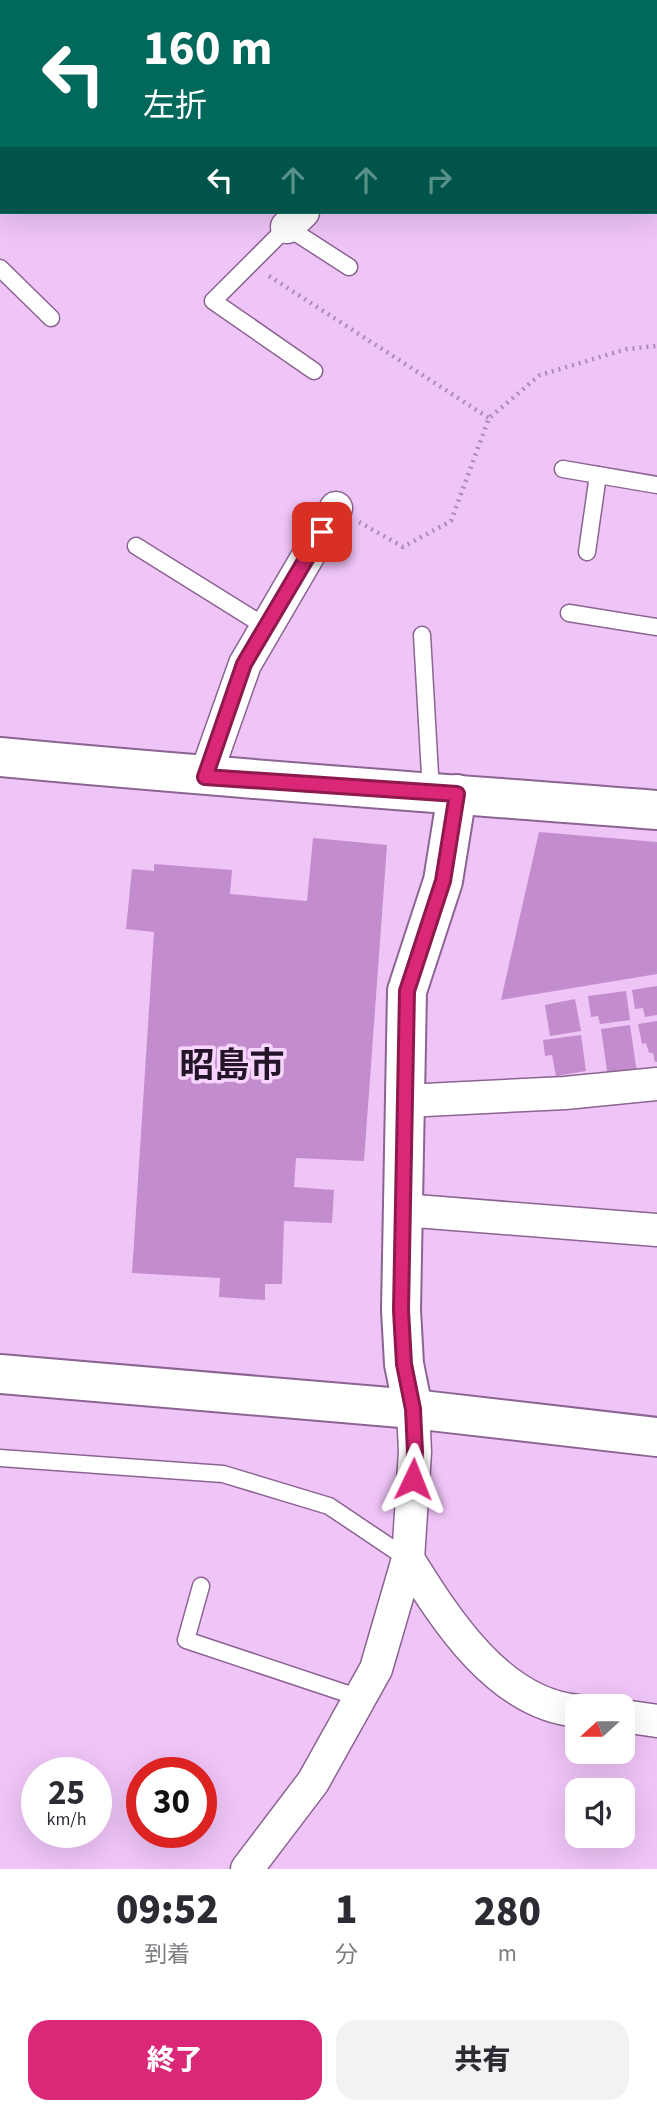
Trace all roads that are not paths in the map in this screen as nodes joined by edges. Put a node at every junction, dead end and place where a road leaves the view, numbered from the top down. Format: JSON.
{"nodes":[{"id":1,"x":295,"y":220,"type":"edge"},
{"id":2,"x":349,"y":267,"type":"dead end"},
{"id":3,"x":0,"y":268,"type":"edge"},
{"id":4,"x":51,"y":318,"type":"dead end"},
{"id":5,"x":314,"y":371,"type":"dead end"},
{"id":6,"x":563,"y":469,"type":"dead end"},
{"id":7,"x":598,"y":475,"type":"junction"},
{"id":8,"x":657,"y":485,"type":"edge"},
{"id":9,"x":336,"y":508,"type":"road end"},
{"id":10,"x":136,"y":546,"type":"dead end"},
{"id":11,"x":587,"y":552,"type":"dead end"},
{"id":12,"x":569,"y":613,"type":"dead end"},
{"id":13,"x":266,"y":627,"type":"junction"},
{"id":14,"x":657,"y":627,"type":"edge"},
{"id":15,"x":422,"y":635,"type":"dead end"},
{"id":16,"x":0,"y":757,"type":"edge"},
{"id":17,"x":205,"y":777,"type":"junction"},
{"id":18,"x":444,"y":793,"type":"junction"},
{"id":19,"x":657,"y":810,"type":"edge"},
{"id":20,"x":657,"y":1084,"type":"edge"},
{"id":21,"x":405,"y":1101,"type":"junction"},
{"id":22,"x":403,"y":1210,"type":"junction"},
{"id":23,"x":657,"y":1230,"type":"edge"},
{"id":24,"x":0,"y":1374,"type":"edge"},
{"id":25,"x":413,"y":1409,"type":"junction"},
{"id":26,"x":657,"y":1437,"type":"edge"},
{"id":27,"x":0,"y":1458,"type":"edge"},
{"id":28,"x":408,"y":1559,"type":"junction"},
{"id":29,"x":201,"y":1587,"type":"dead end"},
{"id":30,"x":360,"y":1698,"type":"junction"},
{"id":31,"x":565,"y":1710,"type":"edge"},
{"id":32,"x":635,"y":1717,"type":"edge"},
{"id":33,"x":657,"y":1720,"type":"edge"},
{"id":34,"x":247,"y":1869,"type":"edge"}],
"edges":[{"from":1,"to":2,"type":"lane"},
{"from":1,"to":5,"type":"lane"},
{"from":3,"to":4,"type":"lane"},
{"from":6,"to":7,"type":"lane"},
{"from":7,"to":8,"type":"lane"},
{"from":7,"to":11,"type":"lane"},
{"from":9,"to":13,"type":"street"},
{"from":10,"to":13,"type":"lane"},
{"from":12,"to":14,"type":"lane"},
{"from":13,"to":17,"type":"street"},
{"from":15,"to":18,"type":"lane"},
{"from":16,"to":17,"type":"street"},
{"from":17,"to":18,"type":"street"},
{"from":18,"to":19,"type":"street"},
{"from":18,"to":21,"type":"street"},
{"from":20,"to":21,"type":"street"},
{"from":21,"to":22,"type":"street"},
{"from":22,"to":23,"type":"street"},
{"from":22,"to":25,"type":"street"},
{"from":24,"to":25,"type":"street"},
{"from":25,"to":26,"type":"street"},
{"from":25,"to":28,"type":"street"},
{"from":27,"to":28,"type":"lane"},
{"from":28,"to":30,"type":"street"},
{"from":28,"to":31,"type":"street"},
{"from":29,"to":30,"type":"lane"},
{"from":30,"to":34,"type":"street"},
{"from":32,"to":33,"type":"street"}]}
